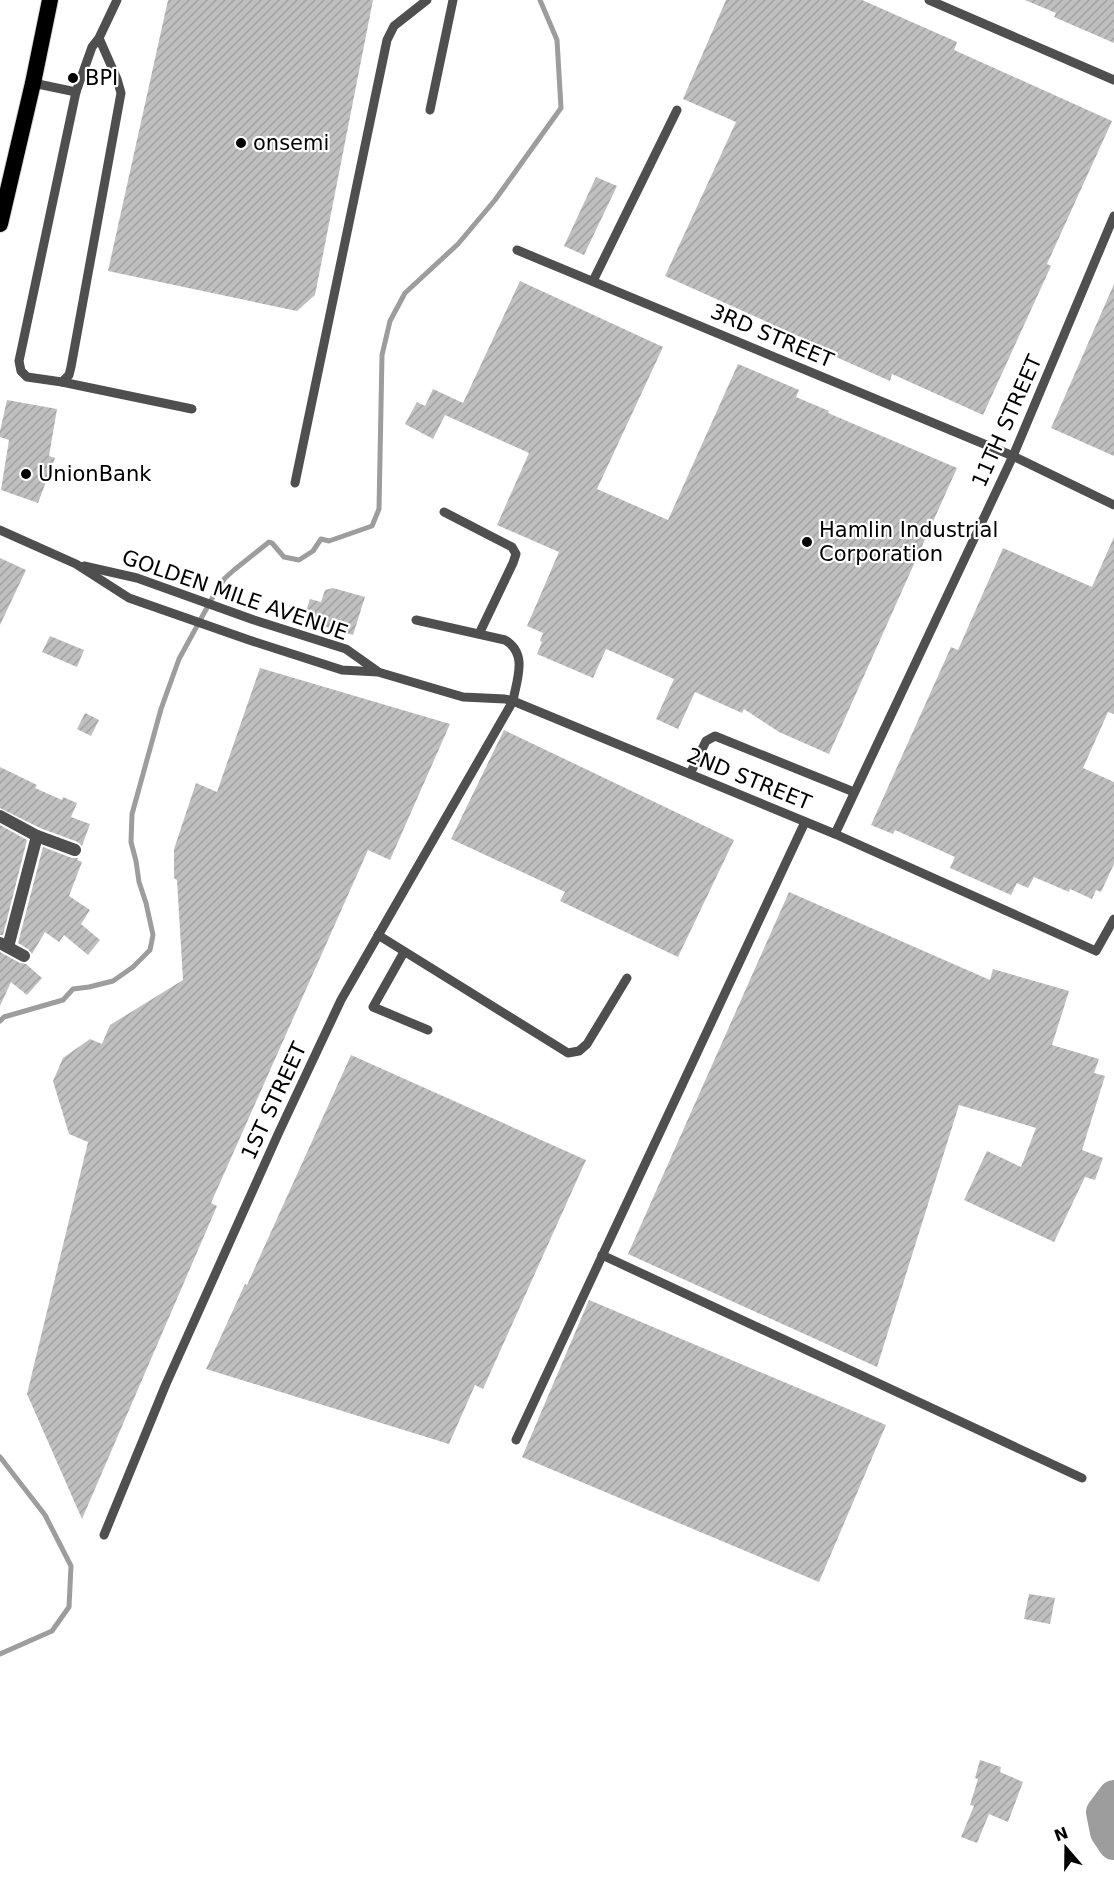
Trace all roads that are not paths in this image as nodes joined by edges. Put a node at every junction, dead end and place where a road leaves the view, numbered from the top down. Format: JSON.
{"nodes":[{"id":1,"x":50,"y":0,"type":"edge"},
{"id":2,"x":117,"y":0,"type":"edge"},
{"id":3,"x":427,"y":0,"type":"edge"},
{"id":4,"x":453,"y":0,"type":"edge"},
{"id":5,"x":929,"y":0,"type":"edge"},
{"id":6,"x":99,"y":38,"type":"junction"},
{"id":7,"x":1114,"y":80,"type":"edge"},
{"id":8,"x":33,"y":83,"type":"junction"},
{"id":9,"x":76,"y":92,"type":"junction"},
{"id":10,"x":430,"y":110,"type":"dead end"},
{"id":11,"x":677,"y":110,"type":"dead end"},
{"id":12,"x":3,"y":195,"type":"edge"},
{"id":13,"x":1114,"y":216,"type":"edge"},
{"id":14,"x":0,"y":224,"type":"edge"},
{"id":15,"x":517,"y":250,"type":"dead end"},
{"id":16,"x":593,"y":281,"type":"junction"},
{"id":17,"x":62,"y":382,"type":"junction"},
{"id":18,"x":192,"y":409,"type":"dead end"},
{"id":19,"x":1013,"y":456,"type":"junction"},
{"id":20,"x":295,"y":483,"type":"dead end"},
{"id":21,"x":1114,"y":505,"type":"edge"},
{"id":22,"x":444,"y":512,"type":"dead end"},
{"id":23,"x":0,"y":530,"type":"edge"},
{"id":24,"x":76,"y":564,"type":"junction"},
{"id":25,"x":416,"y":620,"type":"dead end"},
{"id":26,"x":480,"y":634,"type":"junction"},
{"id":27,"x":378,"y":672,"type":"junction"},
{"id":28,"x":513,"y":701,"type":"junction"},
{"id":29,"x":690,"y":774,"type":"junction"},
{"id":30,"x":854,"y":792,"type":"junction"},
{"id":31,"x":0,"y":816,"type":"edge"},
{"id":32,"x":805,"y":822,"type":"junction"},
{"id":33,"x":835,"y":834,"type":"junction"},
{"id":34,"x":37,"y":836,"type":"junction"},
{"id":35,"x":75,"y":850,"type":"dead end"},
{"id":36,"x":1114,"y":919,"type":"edge"},
{"id":37,"x":378,"y":935,"type":"junction"},
{"id":38,"x":4,"y":945,"type":"edge"},
{"id":39,"x":404,"y":952,"type":"junction"},
{"id":40,"x":24,"y":956,"type":"dead end"},
{"id":41,"x":627,"y":978,"type":"dead end"},
{"id":42,"x":428,"y":1030,"type":"dead end"},
{"id":43,"x":602,"y":1255,"type":"junction"},
{"id":44,"x":516,"y":1440,"type":"dead end"},
{"id":45,"x":1082,"y":1478,"type":"dead end"},
{"id":46,"x":104,"y":1535,"type":"dead end"}],
"edges":[{"from":1,"to":8,"type":"highway"},
{"from":2,"to":6,"type":"lane"},
{"from":3,"to":20,"type":"lane"},
{"from":4,"to":10,"type":"lane"},
{"from":5,"to":7,"type":"lane"},
{"from":6,"to":9,"type":"lane"},
{"from":6,"to":17,"type":"lane"},
{"from":8,"to":9,"type":"lane"},
{"from":8,"to":12,"type":"highway"},
{"from":9,"to":17,"type":"lane"},
{"from":11,"to":16,"type":"lane"},
{"from":12,"to":14,"type":"highway"},
{"from":13,"to":19,"type":"lane","name":"11TH STREET"},
{"from":15,"to":16,"type":"lane","name":"3RD STREET"},
{"from":16,"to":19,"type":"lane","name":"3RD STREET"},
{"from":17,"to":18,"type":"lane"},
{"from":19,"to":21,"type":"lane","name":"3RD STREET"},
{"from":19,"to":30,"type":"lane","name":"11TH STREET"},
{"from":22,"to":26,"type":"lane"},
{"from":23,"to":24,"type":"lane","name":"GOLDEN MILE AVENUE"},
{"from":24,"to":27,"type":"lane","name":"GOLDEN MILE AVENUE"},
{"from":24,"to":27,"type":"lane","name":"GOLDEN MILE AVENUE"},
{"from":25,"to":26,"type":"lane"},
{"from":26,"to":28,"type":"lane"},
{"from":27,"to":28,"type":"lane","name":"2ND STREET"},
{"from":28,"to":29,"type":"lane","name":"2ND STREET"},
{"from":28,"to":37,"type":"lane","name":"1ST STREET"},
{"from":29,"to":30,"type":"lane"},
{"from":29,"to":32,"type":"lane","name":"2ND STREET"},
{"from":30,"to":33,"type":"lane","name":"11TH STREET"},
{"from":31,"to":34,"type":"street"},
{"from":32,"to":33,"type":"lane","name":"2ND STREET"},
{"from":32,"to":43,"type":"lane"},
{"from":33,"to":36,"type":"lane","name":"2ND STREET"},
{"from":34,"to":35,"type":"street"},
{"from":34,"to":38,"type":"street"},
{"from":37,"to":39,"type":"lane"},
{"from":37,"to":46,"type":"lane","name":"1ST STREET"},
{"from":38,"to":40,"type":"street"},
{"from":39,"to":41,"type":"lane"},
{"from":39,"to":42,"type":"lane"},
{"from":43,"to":44,"type":"lane"},
{"from":43,"to":45,"type":"lane"}]}
